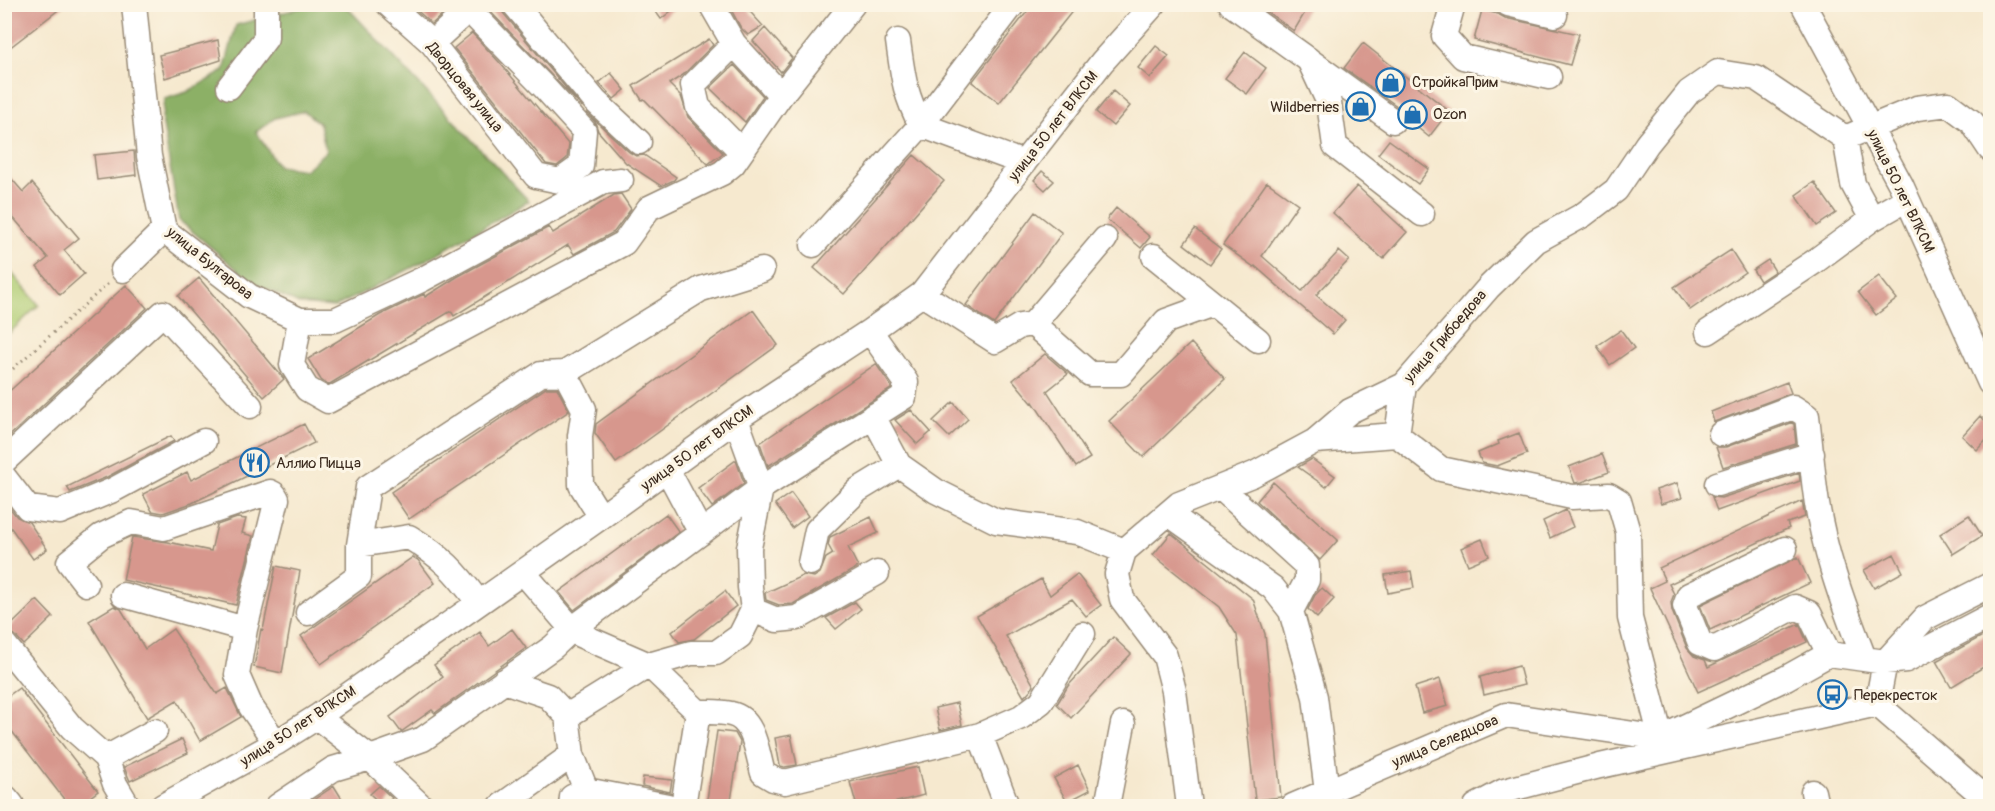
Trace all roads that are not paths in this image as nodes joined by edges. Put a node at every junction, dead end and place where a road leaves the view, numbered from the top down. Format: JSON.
{"nodes":[{"id":1,"x":134,"y":4,"type":"edge"},
{"id":2,"x":266,"y":4,"type":"edge"},
{"id":3,"x":388,"y":4,"type":"edge"},
{"id":4,"x":514,"y":4,"type":"edge"},
{"id":5,"x":711,"y":4,"type":"edge"},
{"id":6,"x":853,"y":4,"type":"edge"},
{"id":7,"x":1013,"y":4,"type":"edge"},
{"id":8,"x":1154,"y":4,"type":"edge"},
{"id":9,"x":1231,"y":4,"type":"edge"},
{"id":10,"x":1453,"y":4,"type":"edge"},
{"id":11,"x":1508,"y":4,"type":"edge"},
{"id":12,"x":1803,"y":4,"type":"edge"},
{"id":13,"x":465,"y":7,"type":"edge"},
{"id":14,"x":1555,"y":15,"type":"dead end"},
{"id":15,"x":897,"y":41,"type":"dead end"},
{"id":16,"x":432,"y":43,"type":"junction"},
{"id":17,"x":734,"y":44,"type":"junction"},
{"id":18,"x":1309,"y":60,"type":"junction"},
{"id":19,"x":1549,"y":77,"type":"dead end"},
{"id":20,"x":229,"y":87,"type":"dead end"},
{"id":21,"x":781,"y":95,"type":"junction"},
{"id":22,"x":1393,"y":120,"type":"dead end"},
{"id":23,"x":921,"y":125,"type":"junction"},
{"id":24,"x":1870,"y":129,"type":"junction"},
{"id":25,"x":1845,"y":138,"type":"junction"},
{"id":26,"x":639,"y":142,"type":"dead end"},
{"id":27,"x":1990,"y":149,"type":"edge"},
{"id":28,"x":741,"y":151,"type":"junction"},
{"id":29,"x":1024,"y":163,"type":"junction"},
{"id":30,"x":621,"y":180,"type":"dead end"},
{"id":31,"x":1907,"y":199,"type":"junction"},
{"id":32,"x":1422,"y":214,"type":"dead end"},
{"id":33,"x":1872,"y":219,"type":"junction"},
{"id":34,"x":164,"y":230,"type":"junction"},
{"id":35,"x":1105,"y":239,"type":"dead end"},
{"id":36,"x":813,"y":245,"type":"dead end"},
{"id":37,"x":1154,"y":256,"type":"dead end"},
{"id":38,"x":123,"y":270,"type":"road end"},
{"id":39,"x":762,"y":270,"type":"dead end"},
{"id":40,"x":922,"y":294,"type":"junction"},
{"id":41,"x":1213,"y":304,"type":"junction"},
{"id":42,"x":300,"y":321,"type":"junction"},
{"id":43,"x":1033,"y":324,"type":"junction"},
{"id":44,"x":870,"y":332,"type":"junction"},
{"id":45,"x":1708,"y":332,"type":"dead end"},
{"id":46,"x":1258,"y":340,"type":"dead end"},
{"id":47,"x":565,"y":373,"type":"junction"},
{"id":48,"x":1990,"y":383,"type":"edge"},
{"id":49,"x":1404,"y":385,"type":"junction"},
{"id":50,"x":250,"y":406,"type":"dead end"},
{"id":51,"x":873,"y":416,"type":"junction"},
{"id":52,"x":736,"y":419,"type":"junction"},
{"id":53,"x":1721,"y":434,"type":"dead end"},
{"id":54,"x":1397,"y":435,"type":"junction"},
{"id":55,"x":204,"y":441,"type":"dead end"},
{"id":56,"x":1315,"y":441,"type":"junction"},
{"id":57,"x":1812,"y":454,"type":"junction"},
{"id":58,"x":4,"y":461,"type":"edge"},
{"id":59,"x":898,"y":465,"type":"junction"},
{"id":60,"x":667,"y":468,"type":"junction"},
{"id":61,"x":4,"y":477,"type":"edge"},
{"id":62,"x":1717,"y":484,"type":"dead end"},
{"id":63,"x":760,"y":488,"type":"junction"},
{"id":64,"x":1221,"y":488,"type":"junction"},
{"id":65,"x":1169,"y":514,"type":"junction"},
{"id":66,"x":601,"y":517,"type":"junction"},
{"id":67,"x":701,"y":533,"type":"junction"},
{"id":68,"x":359,"y":545,"type":"junction"},
{"id":69,"x":1785,"y":549,"type":"dead end"},
{"id":70,"x":1124,"y":551,"type":"junction"},
{"id":71,"x":810,"y":563,"type":"dead end"},
{"id":72,"x":523,"y":572,"type":"junction"},
{"id":73,"x":877,"y":573,"type":"dead end"},
{"id":74,"x":86,"y":584,"type":"dead end"},
{"id":75,"x":1990,"y":585,"type":"edge"},
{"id":76,"x":123,"y":595,"type":"dead end"},
{"id":77,"x":478,"y":602,"type":"junction"},
{"id":78,"x":753,"y":610,"type":"junction"},
{"id":79,"x":1291,"y":611,"type":"junction"},
{"id":80,"x":308,"y":613,"type":"dead end"},
{"id":81,"x":1990,"y":616,"type":"edge"},
{"id":82,"x":245,"y":629,"type":"junction"},
{"id":83,"x":572,"y":629,"type":"junction"},
{"id":84,"x":1083,"y":634,"type":"dead end"},
{"id":85,"x":4,"y":645,"type":"edge"},
{"id":86,"x":1829,"y":654,"type":"junction"},
{"id":87,"x":1874,"y":660,"type":"junction"},
{"id":88,"x":649,"y":664,"type":"junction"},
{"id":89,"x":504,"y":681,"type":"junction"},
{"id":90,"x":1877,"y":704,"type":"junction"},
{"id":91,"x":698,"y":712,"type":"junction"},
{"id":92,"x":567,"y":716,"type":"junction"},
{"id":93,"x":317,"y":717,"type":"junction"},
{"id":94,"x":1123,"y":724,"type":"dead end"},
{"id":95,"x":155,"y":731,"type":"dead end"},
{"id":96,"x":980,"y":735,"type":"junction"},
{"id":97,"x":276,"y":743,"type":"junction"},
{"id":98,"x":1665,"y":745,"type":"junction"},
{"id":99,"x":572,"y":754,"type":"junction"},
{"id":100,"x":106,"y":758,"type":"junction"},
{"id":101,"x":370,"y":758,"type":"junction"},
{"id":102,"x":1327,"y":792,"type":"junction"},
{"id":103,"x":579,"y":798,"type":"edge"},
{"id":104,"x":4,"y":800,"type":"edge"},
{"id":105,"x":1990,"y":802,"type":"edge"},
{"id":106,"x":636,"y":803,"type":"edge"},
{"id":107,"x":9,"y":807,"type":"edge"},
{"id":108,"x":128,"y":807,"type":"edge"},
{"id":109,"x":163,"y":807,"type":"edge"},
{"id":110,"x":279,"y":807,"type":"edge"},
{"id":111,"x":421,"y":807,"type":"edge"},
{"id":112,"x":501,"y":807,"type":"edge"},
{"id":113,"x":668,"y":807,"type":"edge"},
{"id":114,"x":683,"y":807,"type":"edge"},
{"id":115,"x":1007,"y":807,"type":"edge"},
{"id":116,"x":1107,"y":807,"type":"edge"},
{"id":117,"x":1189,"y":807,"type":"edge"},
{"id":118,"x":1293,"y":807,"type":"edge"},
{"id":119,"x":1476,"y":807,"type":"edge"}],
"edges":[{"from":1,"to":34,"type":"street","name":"улица Булгарова"},
{"from":2,"to":20,"type":"street"},
{"from":3,"to":16,"type":"street","name":"Дворцовая улица"},
{"from":4,"to":26,"type":"street"},
{"from":5,"to":17,"type":"street"},
{"from":6,"to":21,"type":"street"},
{"from":7,"to":23,"type":"street"},
{"from":8,"to":29,"type":"street","name":"улица 50 лет ВЛКСМ"},
{"from":9,"to":18,"type":"street"},
{"from":10,"to":19,"type":"street"},
{"from":11,"to":14,"type":"street"},
{"from":12,"to":24,"type":"street","name":"улица 50 лет ВЛКСМ"},
{"from":13,"to":16,"type":"street"},
{"from":13,"to":16,"type":"street","name":"Дворцовая улица"},
{"from":15,"to":23,"type":"street"},
{"from":17,"to":21,"type":"street"},
{"from":17,"to":28,"type":"street"},
{"from":18,"to":22,"type":"street"},
{"from":18,"to":32,"type":"street"},
{"from":21,"to":28,"type":"street"},
{"from":23,"to":29,"type":"street"},
{"from":23,"to":36,"type":"street"},
{"from":24,"to":25,"type":"street"},
{"from":24,"to":27,"type":"street"},
{"from":24,"to":31,"type":"street","name":"улица 50 лет ВЛКСМ"},
{"from":25,"to":33,"type":"street"},
{"from":25,"to":49,"type":"street","name":"улица Грибоедова"},
{"from":28,"to":42,"type":"street"},
{"from":29,"to":40,"type":"street","name":"улица 50 лет ВЛКСМ"},
{"from":30,"to":42,"type":"street","name":"улица Булгарова"},
{"from":31,"to":33,"type":"street"},
{"from":31,"to":48,"type":"street","name":"улица 50 лет ВЛКСМ"},
{"from":33,"to":45,"type":"street"},
{"from":34,"to":38,"type":"street"},
{"from":34,"to":42,"type":"street","name":"улица Булгарова"},
{"from":35,"to":43,"type":"street"},
{"from":37,"to":41,"type":"street"},
{"from":39,"to":47,"type":"street"},
{"from":40,"to":43,"type":"street"},
{"from":40,"to":44,"type":"street","name":"улица 50 лет ВЛКСМ"},
{"from":41,"to":43,"type":"street"},
{"from":41,"to":46,"type":"street"},
{"from":44,"to":51,"type":"street"},
{"from":44,"to":52,"type":"street","name":"улица 50 лет ВЛКСМ"},
{"from":47,"to":66,"type":"street"},
{"from":47,"to":68,"type":"street"},
{"from":49,"to":54,"type":"street"},
{"from":49,"to":56,"type":"street","name":"улица Грибоедова"},
{"from":50,"to":58,"type":"street"},
{"from":51,"to":59,"type":"street"},
{"from":51,"to":63,"type":"street"},
{"from":52,"to":60,"type":"street","name":"улица 50 лет ВЛКСМ"},
{"from":52,"to":63,"type":"street"},
{"from":53,"to":57,"type":"street"},
{"from":54,"to":56,"type":"street"},
{"from":54,"to":98,"type":"street"},
{"from":55,"to":61,"type":"street"},
{"from":56,"to":64,"type":"street","name":"улица Грибоедова"},
{"from":57,"to":62,"type":"street"},
{"from":57,"to":87,"type":"street"},
{"from":59,"to":70,"type":"street"},
{"from":59,"to":71,"type":"street"},
{"from":60,"to":66,"type":"street","name":"улица 50 лет ВЛКСМ"},
{"from":60,"to":67,"type":"street"},
{"from":63,"to":67,"type":"street"},
{"from":63,"to":78,"type":"street"},
{"from":64,"to":65,"type":"street","name":"улица Грибоедова"},
{"from":64,"to":79,"type":"street"},
{"from":65,"to":70,"type":"street","name":"улица Грибоедова"},
{"from":65,"to":79,"type":"street"},
{"from":66,"to":72,"type":"street","name":"улица 50 лет ВЛКСМ"},
{"from":67,"to":83,"type":"street"},
{"from":68,"to":77,"type":"street"},
{"from":68,"to":80,"type":"street"},
{"from":69,"to":86,"type":"street"},
{"from":70,"to":117,"type":"street"},
{"from":72,"to":77,"type":"street","name":"улица 50 лет ВЛКСМ"},
{"from":72,"to":83,"type":"street"},
{"from":73,"to":78,"type":"street"},
{"from":74,"to":82,"type":"street"},
{"from":75,"to":87,"type":"street"},
{"from":76,"to":82,"type":"street"},
{"from":77,"to":93,"type":"street","name":"улица 50 лет ВЛКСМ"},
{"from":78,"to":88,"type":"street"},
{"from":79,"to":102,"type":"street"},
{"from":81,"to":87,"type":"street"},
{"from":82,"to":97,"type":"street"},
{"from":83,"to":88,"type":"street"},
{"from":83,"to":89,"type":"street"},
{"from":84,"to":96,"type":"street"},
{"from":85,"to":100,"type":"street"},
{"from":86,"to":87,"type":"street"},
{"from":86,"to":98,"type":"street"},
{"from":87,"to":90,"type":"street"},
{"from":88,"to":91,"type":"street"},
{"from":88,"to":92,"type":"street"},
{"from":89,"to":92,"type":"street"},
{"from":89,"to":101,"type":"street"},
{"from":90,"to":98,"type":"street","name":"улица Селедцова"},
{"from":90,"to":105,"type":"street"},
{"from":91,"to":96,"type":"street"},
{"from":91,"to":114,"type":"street"},
{"from":92,"to":99,"type":"street"},
{"from":93,"to":97,"type":"street","name":"улица 50 лет ВЛКСМ"},
{"from":93,"to":101,"type":"street"},
{"from":94,"to":116,"type":"street"},
{"from":95,"to":100,"type":"street"},
{"from":96,"to":115,"type":"street"},
{"from":97,"to":109,"type":"street","name":"улица 50 лет ВЛКСМ"},
{"from":98,"to":102,"type":"street","name":"улица Селедцова"},
{"from":98,"to":119,"type":"street","name":"улица Селедцова"},
{"from":99,"to":103,"type":"street"},
{"from":99,"to":112,"type":"street"},
{"from":100,"to":108,"type":"street"},
{"from":101,"to":110,"type":"street"},
{"from":101,"to":111,"type":"street"},
{"from":102,"to":118,"type":"street","name":"улица Селедцова"},
{"from":103,"to":106,"type":"street"},
{"from":104,"to":107,"type":"main road"},
{"from":106,"to":113,"type":"street"}]}
